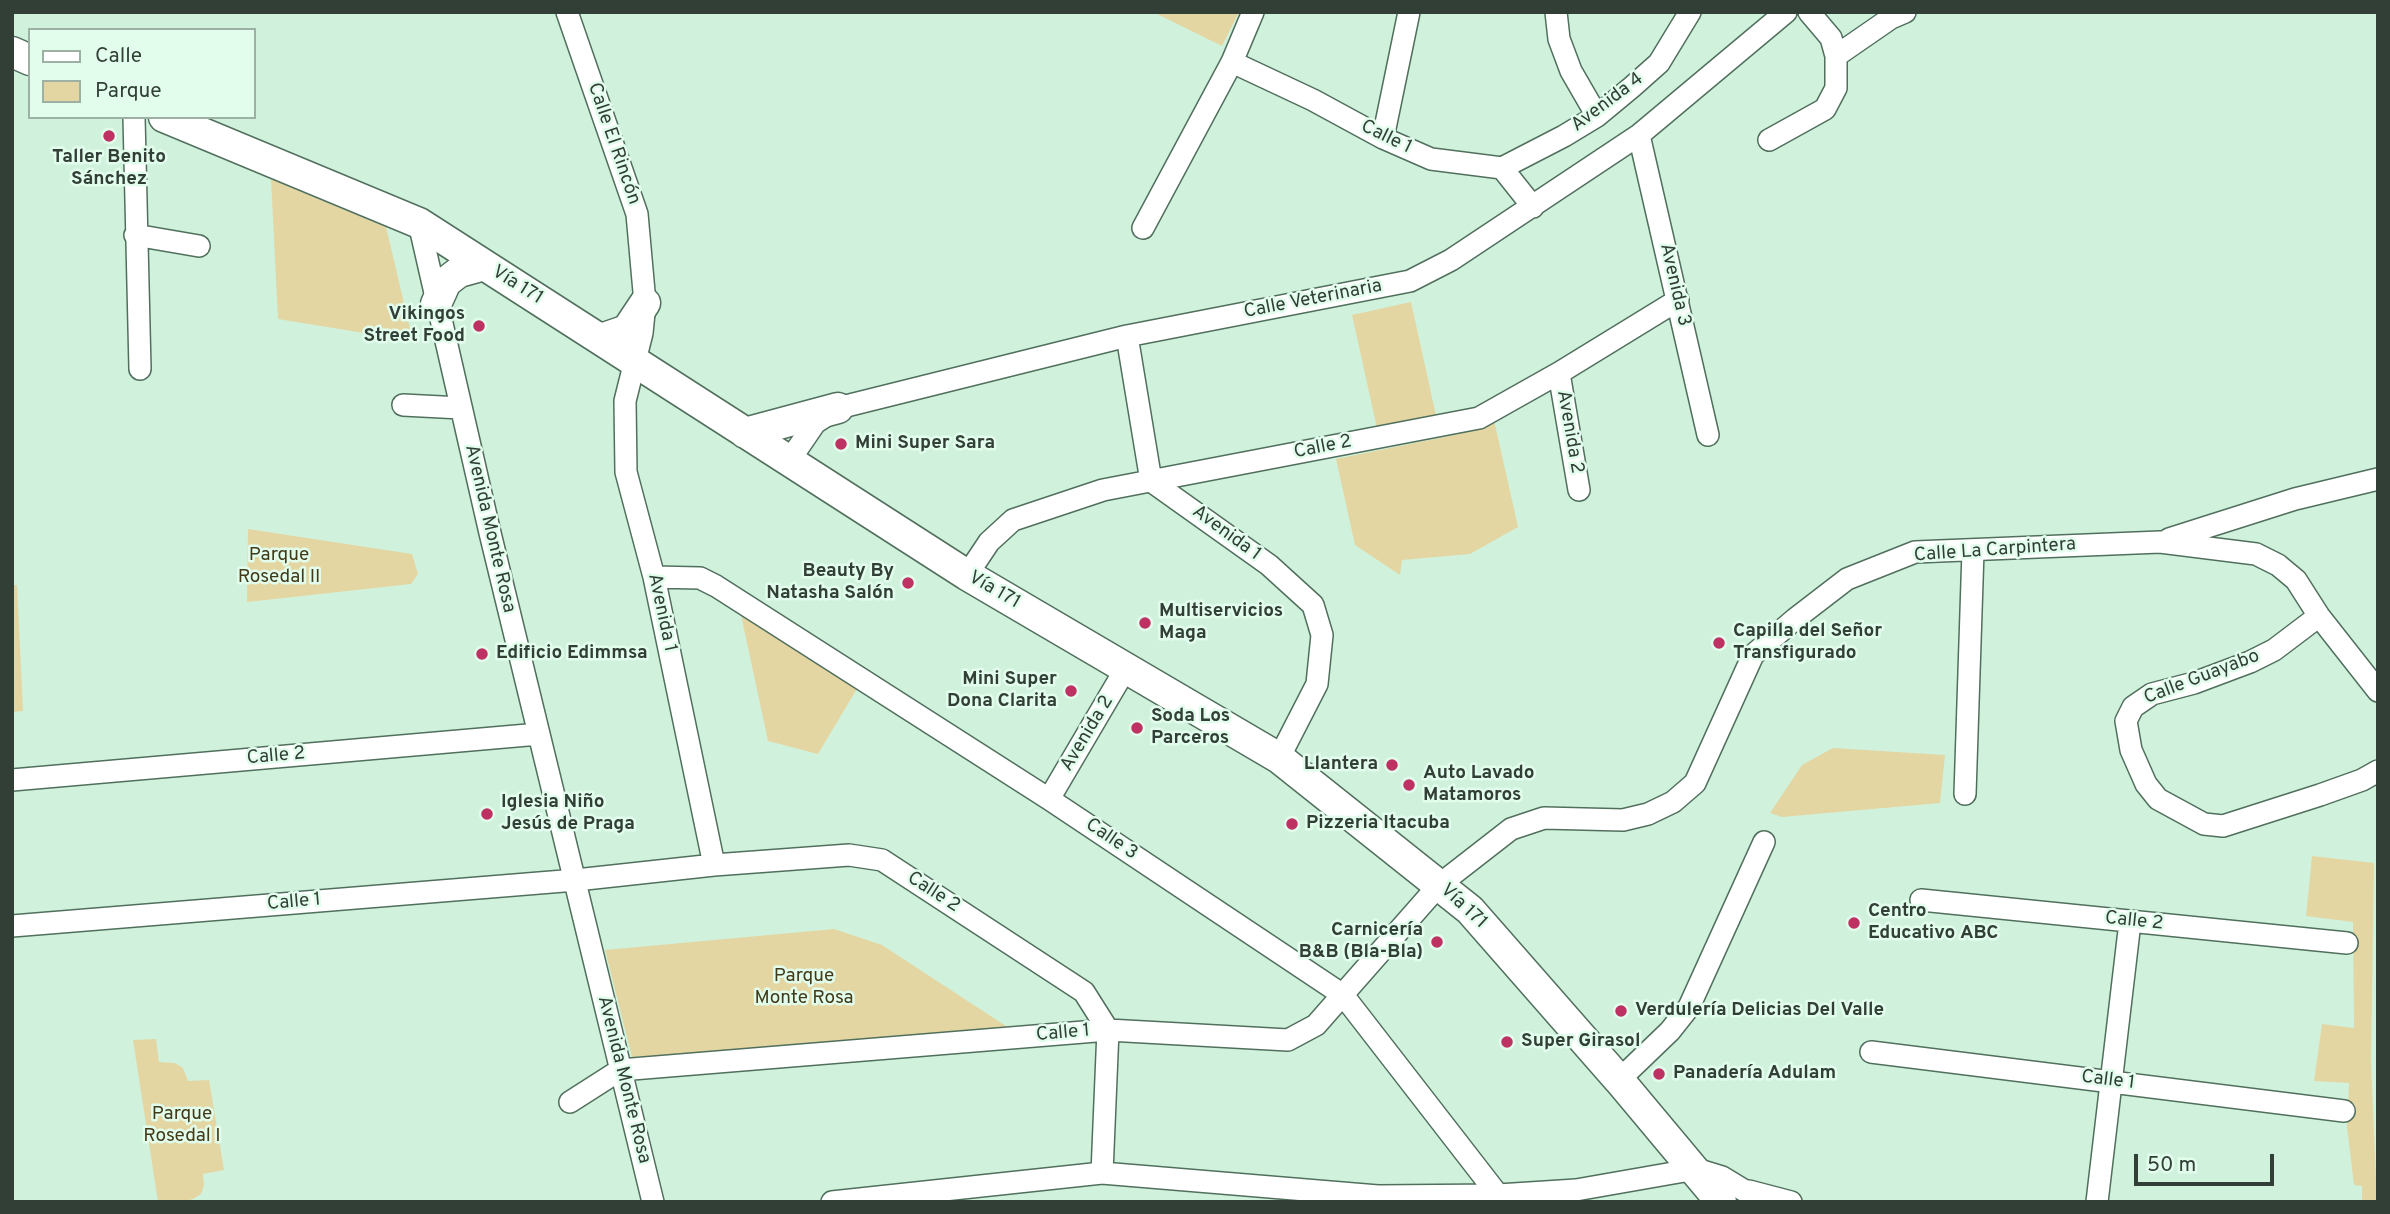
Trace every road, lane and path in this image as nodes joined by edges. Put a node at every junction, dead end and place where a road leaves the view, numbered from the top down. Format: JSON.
{"nodes":[{"id":1,"x":567,"y":12,"type":"edge"},
{"id":2,"x":1253,"y":12,"type":"edge"},
{"id":3,"x":1409,"y":12,"type":"edge"},
{"id":4,"x":1556,"y":12,"type":"edge"},
{"id":5,"x":1690,"y":12,"type":"edge"},
{"id":6,"x":1786,"y":12,"type":"edge"},
{"id":7,"x":1809,"y":12,"type":"edge"},
{"id":8,"x":1905,"y":12,"type":"edge"},
{"id":9,"x":12,"y":52,"type":"edge"},
{"id":10,"x":1836,"y":56,"type":"junction"},
{"id":11,"x":28,"y":59,"type":"edge"},
{"id":12,"x":1232,"y":62,"type":"junction"},
{"id":13,"x":1597,"y":116,"type":"junction"},
{"id":14,"x":134,"y":119,"type":"edge"},
{"id":15,"x":169,"y":119,"type":"edge"},
{"id":16,"x":1639,"y":135,"type":"junction"},
{"id":17,"x":1383,"y":138,"type":"junction"},
{"id":18,"x":1769,"y":140,"type":"dead end"},
{"id":19,"x":1502,"y":168,"type":"junction"},
{"id":20,"x":1533,"y":207,"type":"junction"},
{"id":21,"x":419,"y":223,"type":"junction"},
{"id":22,"x":1143,"y":228,"type":"dead end"},
{"id":23,"x":135,"y":235,"type":"junction"},
{"id":24,"x":199,"y":246,"type":"dead end"},
{"id":25,"x":484,"y":265,"type":"junction"},
{"id":26,"x":1678,"y":300,"type":"junction"},
{"id":27,"x":645,"y":303,"type":"junction"},
{"id":28,"x":436,"y":304,"type":"junction"},
{"id":29,"x":1127,"y":336,"type":"junction"},
{"id":30,"x":601,"y":340,"type":"junction"},
{"id":31,"x":636,"y":361,"type":"junction"},
{"id":32,"x":139,"y":369,"type":"dead end"},
{"id":33,"x":1559,"y":373,"type":"junction"},
{"id":34,"x":403,"y":405,"type":"dead end"},
{"id":35,"x":461,"y":408,"type":"junction"},
{"id":36,"x":838,"y":408,"type":"junction"},
{"id":37,"x":745,"y":433,"type":"junction"},
{"id":38,"x":1708,"y":435,"type":"dead end"},
{"id":39,"x":789,"y":461,"type":"junction"},
{"id":40,"x":2378,"y":479,"type":"edge"},
{"id":41,"x":1152,"y":481,"type":"junction"},
{"id":42,"x":1579,"y":490,"type":"dead end"},
{"id":43,"x":2160,"y":542,"type":"junction"},
{"id":44,"x":1973,"y":551,"type":"junction"},
{"id":45,"x":967,"y":575,"type":"junction"},
{"id":46,"x":654,"y":577,"type":"junction"},
{"id":47,"x":2319,"y":616,"type":"junction"},
{"id":48,"x":1126,"y":668,"type":"junction"},
{"id":49,"x":2378,"y":691,"type":"edge"},
{"id":50,"x":539,"y":734,"type":"junction"},
{"id":51,"x":1279,"y":758,"type":"junction"},
{"id":52,"x":2378,"y":771,"type":"edge"},
{"id":53,"x":12,"y":780,"type":"edge"},
{"id":54,"x":1965,"y":794,"type":"dead end"},
{"id":55,"x":1049,"y":799,"type":"junction"},
{"id":56,"x":1764,"y":842,"type":"dead end"},
{"id":57,"x":714,"y":865,"type":"junction"},
{"id":58,"x":576,"y":880,"type":"junction"},
{"id":59,"x":1439,"y":885,"type":"junction"},
{"id":60,"x":1921,"y":900,"type":"dead end"},
{"id":61,"x":2130,"y":922,"type":"junction"},
{"id":62,"x":12,"y":926,"type":"edge"},
{"id":63,"x":2347,"y":943,"type":"dead end"},
{"id":64,"x":1343,"y":995,"type":"junction"},
{"id":65,"x":1108,"y":1030,"type":"junction"},
{"id":66,"x":1871,"y":1052,"type":"dead end"},
{"id":67,"x":620,"y":1070,"type":"junction"},
{"id":68,"x":1619,"y":1080,"type":"junction"},
{"id":69,"x":2111,"y":1082,"type":"junction"},
{"id":70,"x":569,"y":1102,"type":"dead end"},
{"id":71,"x":2344,"y":1111,"type":"dead end"},
{"id":72,"x":1696,"y":1169,"type":"junction"},
{"id":73,"x":1102,"y":1173,"type":"junction"},
{"id":74,"x":1498,"y":1195,"type":"junction"},
{"id":75,"x":1732,"y":1196,"type":"edge"},
{"id":76,"x":653,"y":1202,"type":"edge"},
{"id":77,"x":832,"y":1202,"type":"edge"},
{"id":78,"x":1763,"y":1202,"type":"edge"},
{"id":79,"x":1791,"y":1202,"type":"edge"},
{"id":80,"x":2096,"y":1202,"type":"edge"}],
"edges":[{"from":1,"to":27,"type":"street","name":"Calle El Rincón"},
{"from":2,"to":12,"type":"street"},
{"from":3,"to":17,"type":"street"},
{"from":4,"to":13,"type":"street"},
{"from":5,"to":13,"type":"street","name":"Avenida 4"},
{"from":6,"to":16,"type":"street","name":"Calle Veterinaria"},
{"from":7,"to":10,"type":"street"},
{"from":8,"to":10,"type":"street"},
{"from":9,"to":11,"type":"main road"},
{"from":10,"to":18,"type":"street"},
{"from":12,"to":17,"type":"street","name":"Calle 1"},
{"from":12,"to":22,"type":"street"},
{"from":13,"to":19,"type":"street","name":"Avenida 4"},
{"from":14,"to":23,"type":"street"},
{"from":15,"to":21,"type":"main road","name":"Vía 171"},
{"from":16,"to":20,"type":"street","name":"Calle Veterinaria"},
{"from":16,"to":26,"type":"street","name":"Avenida 3"},
{"from":17,"to":19,"type":"street","name":"Calle 1"},
{"from":19,"to":20,"type":"street"},
{"from":20,"to":29,"type":"street","name":"Calle Veterinaria"},
{"from":21,"to":25,"type":"main road","name":"Vía 171"},
{"from":21,"to":28,"type":"street","name":"Avenida Monte Rosa"},
{"from":23,"to":24,"type":"street"},
{"from":23,"to":32,"type":"street"},
{"from":25,"to":28,"type":"main road"},
{"from":25,"to":30,"type":"main road","name":"Vía 171"},
{"from":26,"to":33,"type":"street","name":"Calle 2"},
{"from":26,"to":38,"type":"street","name":"Avenida 3"},
{"from":27,"to":30,"type":"main road"},
{"from":27,"to":31,"type":"street","name":"Calle El Rincón"},
{"from":28,"to":35,"type":"street","name":"Avenida Monte Rosa"},
{"from":29,"to":36,"type":"street","name":"Calle Veterinaria"},
{"from":29,"to":41,"type":"street"},
{"from":30,"to":31,"type":"main road","name":"Vía 171"},
{"from":31,"to":37,"type":"main road","name":"Vía 171"},
{"from":31,"to":46,"type":"street","name":"Avenida 1"},
{"from":33,"to":41,"type":"street","name":"Calle 2"},
{"from":33,"to":42,"type":"street","name":"Avenida 2"},
{"from":34,"to":35,"type":"street"},
{"from":35,"to":50,"type":"street","name":"Avenida Monte Rosa"},
{"from":36,"to":37,"type":"main road"},
{"from":36,"to":39,"type":"street","name":"Calle Veterinaria"},
{"from":37,"to":39,"type":"main road","name":"Vía 171"},
{"from":39,"to":45,"type":"main road","name":"Vía 171"},
{"from":40,"to":43,"type":"street"},
{"from":41,"to":45,"type":"street","name":"Calle 2"},
{"from":41,"to":51,"type":"street","name":"Avenida 1"},
{"from":43,"to":44,"type":"street","name":"Calle La Carpintera"},
{"from":43,"to":47,"type":"street","name":"Calle La Carpintera"},
{"from":44,"to":54,"type":"street"},
{"from":44,"to":59,"type":"street","name":"Calle La Carpintera"},
{"from":45,"to":48,"type":"main road","name":"Vía 171"},
{"from":46,"to":55,"type":"street","name":"Calle 3"},
{"from":46,"to":57,"type":"street","name":"Avenida 1"},
{"from":47,"to":49,"type":"street","name":"Calle La Carpintera"},
{"from":47,"to":52,"type":"street","name":"Calle Guayabo"},
{"from":48,"to":51,"type":"main road","name":"Vía 171"},
{"from":48,"to":55,"type":"street","name":"Avenida 2"},
{"from":50,"to":53,"type":"street","name":"Calle 2"},
{"from":50,"to":58,"type":"street","name":"Avenida Monte Rosa"},
{"from":51,"to":59,"type":"main road","name":"Vía 171"},
{"from":55,"to":64,"type":"street","name":"Calle 3"},
{"from":56,"to":68,"type":"street"},
{"from":57,"to":58,"type":"street","name":"Calle 2"},
{"from":57,"to":65,"type":"street","name":"Calle 2"},
{"from":58,"to":62,"type":"street","name":"Calle 1"},
{"from":58,"to":67,"type":"street","name":"Avenida Monte Rosa"},
{"from":59,"to":64,"type":"street","name":"Calle 1"},
{"from":59,"to":68,"type":"main road","name":"Vía 171"},
{"from":60,"to":61,"type":"street","name":"Calle 2"},
{"from":61,"to":63,"type":"street","name":"Calle 2"},
{"from":61,"to":69,"type":"street"},
{"from":64,"to":65,"type":"street","name":"Calle 1"},
{"from":64,"to":74,"type":"street","name":"Calle 3"},
{"from":65,"to":67,"type":"street","name":"Calle 1"},
{"from":65,"to":73,"type":"street"},
{"from":66,"to":69,"type":"street","name":"Calle 1"},
{"from":67,"to":70,"type":"street"},
{"from":67,"to":76,"type":"street","name":"Avenida Monte Rosa"},
{"from":68,"to":72,"type":"main road","name":"Vía 171"},
{"from":69,"to":71,"type":"street","name":"Calle 1"},
{"from":69,"to":80,"type":"street"},
{"from":72,"to":74,"type":"street"},
{"from":72,"to":75,"type":"main road","name":"Vía 171"},
{"from":73,"to":74,"type":"street"},
{"from":73,"to":77,"type":"street"},
{"from":75,"to":78,"type":"street"},
{"from":75,"to":79,"type":"street"}]}
